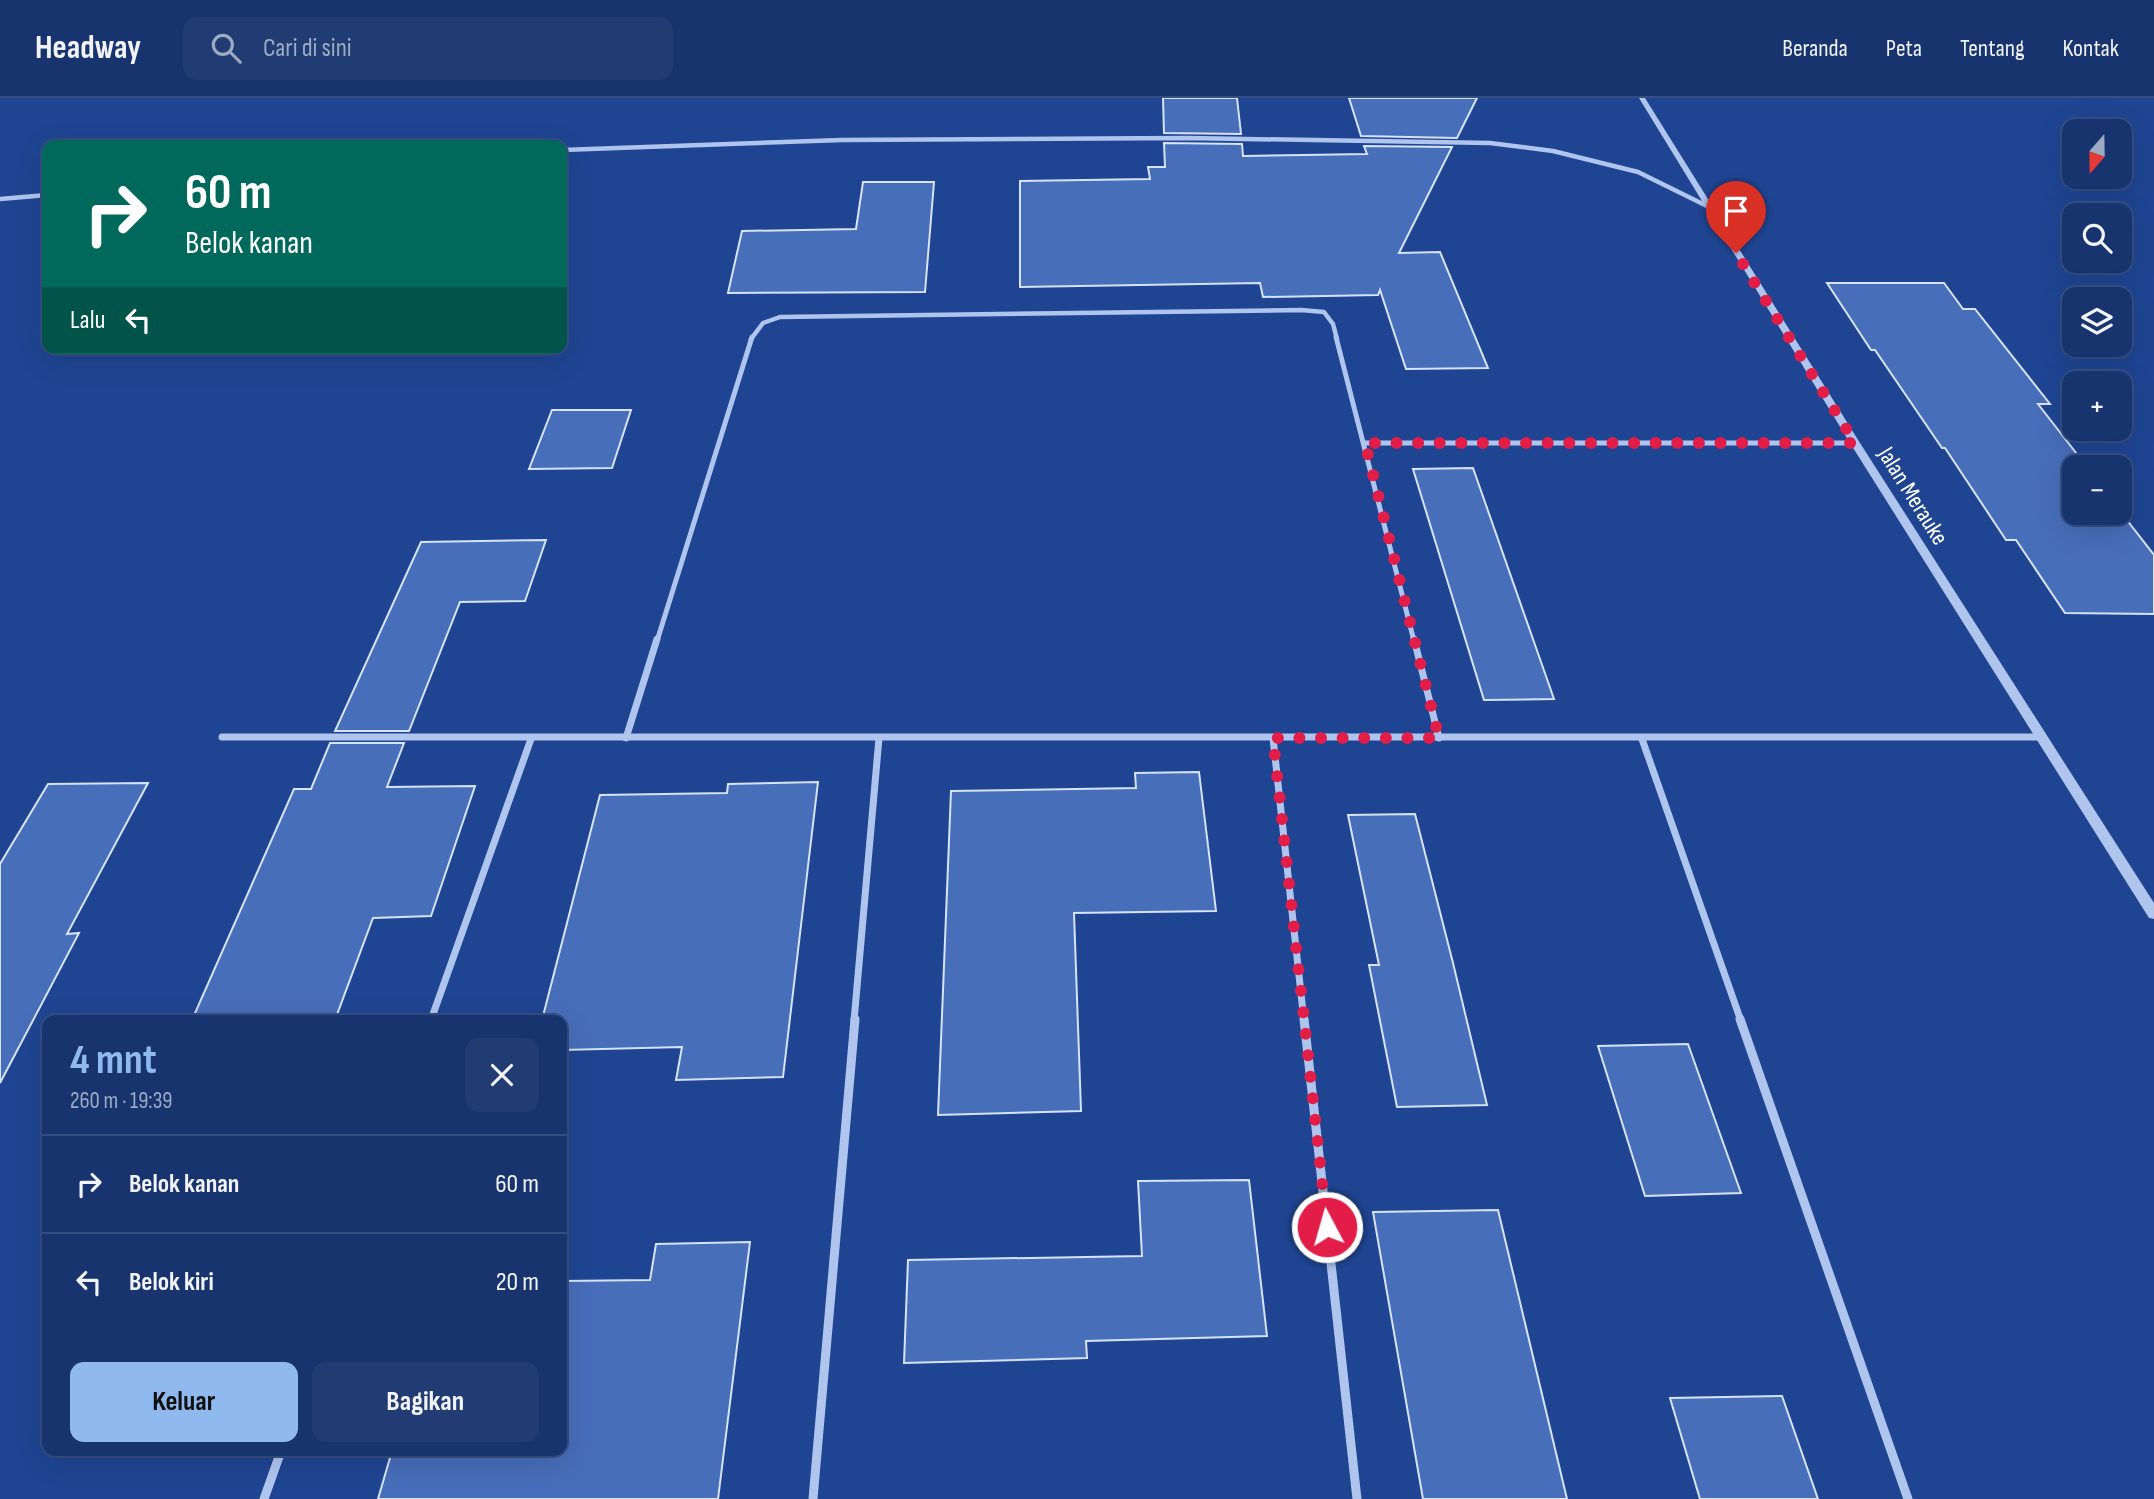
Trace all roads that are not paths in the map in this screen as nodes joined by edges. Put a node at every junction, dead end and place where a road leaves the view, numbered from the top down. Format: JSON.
{"nodes":[{"id":1,"x":1642,"y":98,"type":"edge"},
{"id":2,"x":567,"y":150,"type":"edge"},
{"id":3,"x":42,"y":195,"type":"edge"},
{"id":4,"x":0,"y":199,"type":"edge"},
{"id":5,"x":1707,"y":206,"type":"junction"},
{"id":6,"x":1365,"y":443,"type":"junction"},
{"id":7,"x":1855,"y":443,"type":"junction"},
{"id":8,"x":222,"y":737,"type":"dead end"},
{"id":9,"x":2042,"y":737,"type":"junction"},
{"id":10,"x":626,"y":738,"type":"junction"},
{"id":11,"x":879,"y":738,"type":"junction"},
{"id":12,"x":1273,"y":738,"type":"junction"},
{"id":13,"x":1439,"y":738,"type":"junction"},
{"id":14,"x":531,"y":739,"type":"junction"},
{"id":15,"x":1642,"y":739,"type":"junction"},
{"id":16,"x":2154,"y":914,"type":"edge"},
{"id":17,"x":432,"y":1015,"type":"edge"},
{"id":18,"x":279,"y":1456,"type":"edge"},
{"id":19,"x":264,"y":1499,"type":"edge"},
{"id":20,"x":813,"y":1499,"type":"edge"},
{"id":21,"x":1357,"y":1499,"type":"edge"},
{"id":22,"x":1908,"y":1499,"type":"edge"}],
"edges":[{"from":1,"to":5,"type":"street","name":"Jalan Merauke"},
{"from":2,"to":5,"type":"street"},
{"from":3,"to":4,"type":"street"},
{"from":5,"to":7,"type":"street","name":"Jalan Merauke"},
{"from":6,"to":7,"type":"street"},
{"from":6,"to":10,"type":"street"},
{"from":6,"to":13,"type":"street"},
{"from":7,"to":9,"type":"street","name":"Jalan Merauke"},
{"from":8,"to":14,"type":"street"},
{"from":9,"to":15,"type":"street"},
{"from":9,"to":16,"type":"street","name":"Jalan Merauke"},
{"from":10,"to":11,"type":"street"},
{"from":10,"to":14,"type":"street"},
{"from":11,"to":12,"type":"street"},
{"from":11,"to":20,"type":"street"},
{"from":12,"to":13,"type":"street"},
{"from":12,"to":21,"type":"street"},
{"from":13,"to":15,"type":"street"},
{"from":14,"to":17,"type":"street"},
{"from":15,"to":22,"type":"street"},
{"from":18,"to":19,"type":"street"}]}
